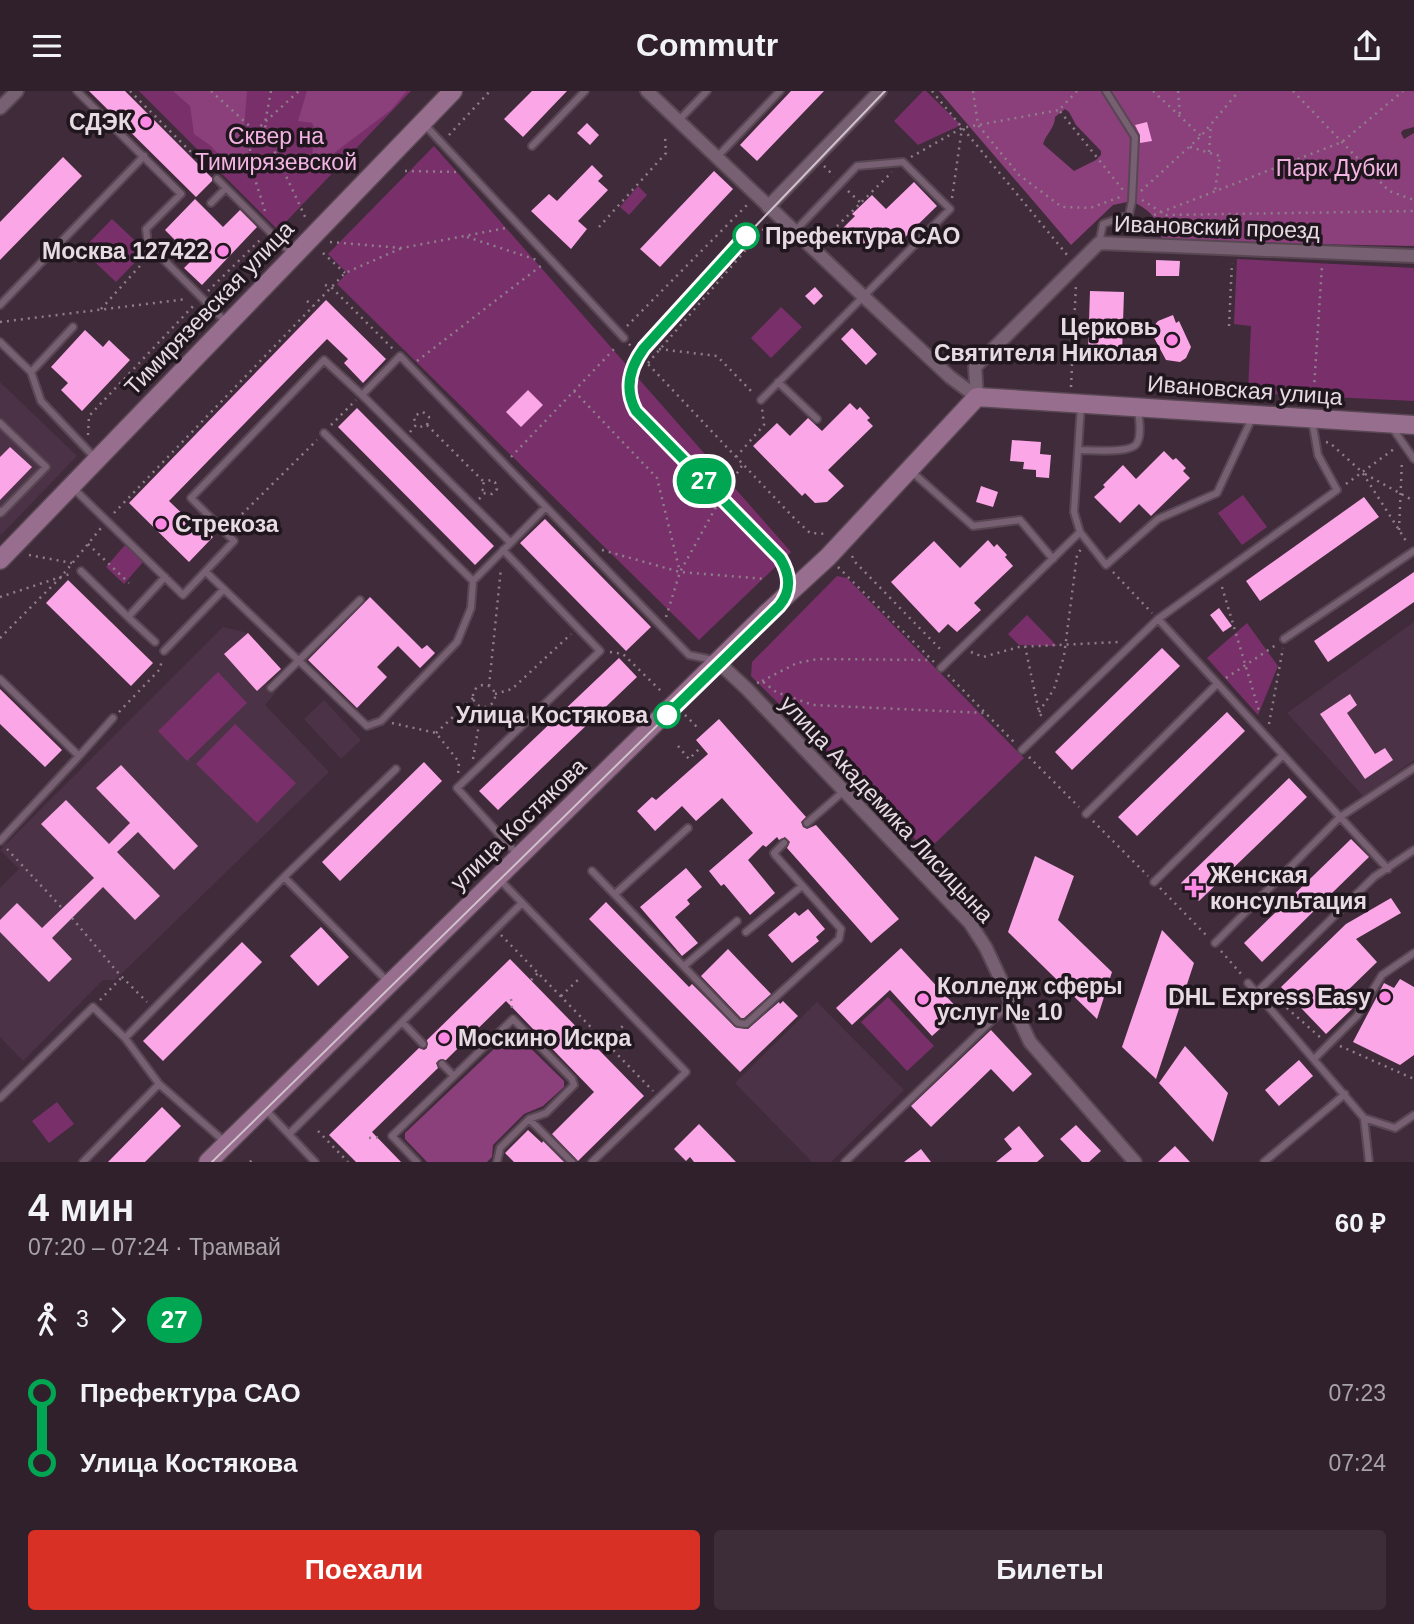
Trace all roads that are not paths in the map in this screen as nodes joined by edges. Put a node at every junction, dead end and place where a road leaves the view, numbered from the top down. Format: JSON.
{"nodes":[{"id":1,"x":17,"y":91,"type":"edge"},
{"id":2,"x":77,"y":91,"type":"edge"},
{"id":3,"x":453,"y":91,"type":"edge"},
{"id":4,"x":585,"y":91,"type":"edge"},
{"id":5,"x":647,"y":91,"type":"edge"},
{"id":6,"x":707,"y":91,"type":"edge"},
{"id":7,"x":780,"y":91,"type":"edge"},
{"id":8,"x":880,"y":91,"type":"edge"},
{"id":9,"x":1106,"y":91,"type":"edge"},
{"id":10,"x":0,"y":108,"type":"edge"},
{"id":11,"x":423,"y":122,"type":"junction"},
{"id":12,"x":677,"y":122,"type":"junction"},
{"id":13,"x":532,"y":146,"type":"dead end"},
{"id":14,"x":144,"y":156,"type":"junction"},
{"id":15,"x":716,"y":158,"type":"junction"},
{"id":16,"x":217,"y":179,"type":"road end"},
{"id":17,"x":226,"y":188,"type":"junction"},
{"id":18,"x":211,"y":203,"type":"dead end"},
{"id":19,"x":768,"y":207,"type":"junction"},
{"id":20,"x":794,"y":232,"type":"junction"},
{"id":21,"x":1099,"y":243,"type":"junction"},
{"id":22,"x":293,"y":256,"type":"junction"},
{"id":23,"x":1414,"y":256,"type":"edge"},
{"id":24,"x":863,"y":296,"type":"junction"},
{"id":25,"x":0,"y":305,"type":"edge"},
{"id":26,"x":228,"y":324,"type":"junction"},
{"id":27,"x":73,"y":327,"type":"dead end"},
{"id":28,"x":622,"y":336,"type":"road end"},
{"id":29,"x":0,"y":342,"type":"edge"},
{"id":30,"x":31,"y":372,"type":"junction"},
{"id":31,"x":778,"y":381,"type":"junction"},
{"id":32,"x":362,"y":395,"type":"junction"},
{"id":33,"x":977,"y":397,"type":"junction"},
{"id":34,"x":1076,"y":398,"type":"junction"},
{"id":35,"x":761,"y":400,"type":"road end"},
{"id":36,"x":1138,"y":407,"type":"junction"},
{"id":37,"x":1254,"y":415,"type":"junction"},
{"id":38,"x":1312,"y":418,"type":"junction"},
{"id":39,"x":817,"y":419,"type":"dead end"},
{"id":40,"x":0,"y":422,"type":"edge"},
{"id":41,"x":1389,"y":423,"type":"junction"},
{"id":42,"x":1414,"y":425,"type":"edge"},
{"id":43,"x":324,"y":433,"type":"road end"},
{"id":44,"x":1078,"y":450,"type":"junction"},
{"id":45,"x":92,"y":456,"type":"junction"},
{"id":46,"x":1414,"y":459,"type":"edge"},
{"id":47,"x":910,"y":471,"type":"junction"},
{"id":48,"x":71,"y":486,"type":"junction"},
{"id":49,"x":546,"y":507,"type":"junction"},
{"id":50,"x":0,"y":512,"type":"edge"},
{"id":51,"x":1080,"y":532,"type":"junction"},
{"id":52,"x":510,"y":542,"type":"junction"},
{"id":53,"x":503,"y":550,"type":"junction"},
{"id":54,"x":1413,"y":551,"type":"edge"},
{"id":55,"x":0,"y":559,"type":"edge"},
{"id":56,"x":1053,"y":559,"type":"junction"},
{"id":57,"x":81,"y":571,"type":"road end"},
{"id":58,"x":206,"y":572,"type":"junction"},
{"id":59,"x":165,"y":577,"type":"junction"},
{"id":60,"x":473,"y":581,"type":"junction"},
{"id":61,"x":224,"y":589,"type":"junction"},
{"id":62,"x":360,"y":600,"type":"dead end"},
{"id":63,"x":128,"y":618,"type":"junction"},
{"id":64,"x":1158,"y":619,"type":"junction"},
{"id":65,"x":1284,"y":639,"type":"road end"},
{"id":66,"x":155,"y":642,"type":"dead end"},
{"id":67,"x":164,"y":651,"type":"road end"},
{"id":68,"x":299,"y":661,"type":"junction"},
{"id":69,"x":718,"y":662,"type":"junction"},
{"id":70,"x":941,"y":668,"type":"road end"},
{"id":71,"x":0,"y":679,"type":"edge"},
{"id":72,"x":1217,"y":684,"type":"junction"},
{"id":73,"x":271,"y":688,"type":"dead end"},
{"id":74,"x":113,"y":718,"type":"road end"},
{"id":75,"x":1022,"y":750,"type":"road end"},
{"id":76,"x":1283,"y":755,"type":"junction"},
{"id":77,"x":79,"y":756,"type":"junction"},
{"id":78,"x":1414,"y":768,"type":"edge"},
{"id":79,"x":396,"y":769,"type":"dead end"},
{"id":80,"x":844,"y":791,"type":"junction"},
{"id":81,"x":1086,"y":814,"type":"road end"},
{"id":82,"x":1340,"y":817,"type":"junction"},
{"id":83,"x":807,"y":823,"type":"dead end"},
{"id":84,"x":688,"y":828,"type":"dead end"},
{"id":85,"x":2,"y":843,"type":"edge"},
{"id":86,"x":784,"y":843,"type":"dead end"},
{"id":87,"x":1414,"y":851,"type":"edge"},
{"id":88,"x":520,"y":856,"type":"junction"},
{"id":89,"x":1388,"y":869,"type":"junction"},
{"id":90,"x":592,"y":871,"type":"dead end"},
{"id":91,"x":284,"y":877,"type":"junction"},
{"id":92,"x":498,"y":877,"type":"junction"},
{"id":93,"x":1154,"y":883,"type":"road end"},
{"id":94,"x":802,"y":886,"type":"junction"},
{"id":95,"x":615,"y":894,"type":"junction"},
{"id":96,"x":522,"y":903,"type":"junction"},
{"id":97,"x":737,"y":921,"type":"dead end"},
{"id":98,"x":746,"y":932,"type":"dead end"},
{"id":99,"x":1215,"y":943,"type":"road end"},
{"id":100,"x":1414,"y":953,"type":"edge"},
{"id":101,"x":684,"y":967,"type":"junction"},
{"id":102,"x":1248,"y":983,"type":"road end"},
{"id":103,"x":390,"y":984,"type":"junction"},
{"id":104,"x":1256,"y":993,"type":"junction"},
{"id":105,"x":1011,"y":1002,"type":"junction"},
{"id":106,"x":402,"y":1023,"type":"junction"},
{"id":107,"x":125,"y":1038,"type":"junction"},
{"id":108,"x":423,"y":1044,"type":"dead end"},
{"id":109,"x":1315,"y":1058,"type":"junction"},
{"id":110,"x":442,"y":1064,"type":"dead end"},
{"id":111,"x":454,"y":1076,"type":"junction"},
{"id":112,"x":159,"y":1084,"type":"junction"},
{"id":113,"x":1345,"y":1094,"type":"junction"},
{"id":114,"x":1,"y":1096,"type":"edge"},
{"id":115,"x":263,"y":1107,"type":"junction"},
{"id":116,"x":1414,"y":1115,"type":"edge"},
{"id":117,"x":1364,"y":1118,"type":"junction"},
{"id":118,"x":529,"y":1119,"type":"junction"},
{"id":119,"x":289,"y":1134,"type":"junction"},
{"id":120,"x":226,"y":1144,"type":"junction"},
{"id":121,"x":499,"y":1161,"type":"edge"},
{"id":122,"x":83,"y":1162,"type":"edge"},
{"id":123,"x":208,"y":1162,"type":"edge"},
{"id":124,"x":315,"y":1162,"type":"edge"},
{"id":125,"x":417,"y":1162,"type":"edge"},
{"id":126,"x":572,"y":1162,"type":"edge"},
{"id":127,"x":592,"y":1162,"type":"edge"},
{"id":128,"x":845,"y":1162,"type":"edge"},
{"id":129,"x":1135,"y":1162,"type":"edge"},
{"id":130,"x":1264,"y":1162,"type":"edge"},
{"id":131,"x":1369,"y":1162,"type":"edge"}],
"edges":[{"from":1,"to":10,"type":"street"},
{"from":2,"to":14,"type":"lane"},
{"from":3,"to":11,"type":"street","name":"Тимирязевская улица"},
{"from":4,"to":13,"type":"lane"},
{"from":5,"to":12,"type":"street"},
{"from":6,"to":12,"type":"lane"},
{"from":7,"to":15,"type":"lane"},
{"from":8,"to":19,"type":"street"},
{"from":9,"to":21,"type":"lane"},
{"from":11,"to":22,"type":"street","name":"Тимирязевская улица"},
{"from":11,"to":28,"type":"lane"},
{"from":12,"to":15,"type":"street"},
{"from":14,"to":25,"type":"lane"},
{"from":14,"to":26,"type":"lane"},
{"from":15,"to":19,"type":"street"},
{"from":16,"to":17,"type":"lane"},
{"from":17,"to":18,"type":"lane"},
{"from":17,"to":22,"type":"lane"},
{"from":19,"to":20,"type":"street"},
{"from":20,"to":24,"type":"street"},
{"from":20,"to":24,"type":"lane"},
{"from":21,"to":23,"type":"street","name":"Ивановский проезд"},
{"from":21,"to":33,"type":"street","name":"Ивановский проезд"},
{"from":22,"to":26,"type":"street","name":"Тимирязевская улица"},
{"from":24,"to":31,"type":"lane"},
{"from":24,"to":33,"type":"street"},
{"from":26,"to":45,"type":"street","name":"Тимирязевская улица"},
{"from":27,"to":30,"type":"lane"},
{"from":29,"to":30,"type":"lane"},
{"from":30,"to":45,"type":"lane"},
{"from":31,"to":35,"type":"lane"},
{"from":31,"to":39,"type":"lane"},
{"from":32,"to":49,"type":"lane"},
{"from":32,"to":52,"type":"lane"},
{"from":32,"to":58,"type":"lane"},
{"from":33,"to":34,"type":"street","name":"Ивановская улица"},
{"from":33,"to":47,"type":"street","name":"улица Костякова"},
{"from":34,"to":36,"type":"street","name":"Ивановская улица"},
{"from":34,"to":44,"type":"lane"},
{"from":36,"to":37,"type":"street","name":"Ивановская улица"},
{"from":36,"to":44,"type":"lane"},
{"from":37,"to":38,"type":"street","name":"Ивановская улица"},
{"from":37,"to":51,"type":"lane"},
{"from":38,"to":41,"type":"street","name":"Ивановская улица"},
{"from":38,"to":64,"type":"lane"},
{"from":40,"to":50,"type":"lane"},
{"from":41,"to":42,"type":"street","name":"Ивановская улица"},
{"from":41,"to":46,"type":"lane"},
{"from":43,"to":60,"type":"lane"},
{"from":44,"to":51,"type":"lane"},
{"from":45,"to":48,"type":"street","name":"Тимирязевская улица"},
{"from":47,"to":56,"type":"lane"},
{"from":47,"to":69,"type":"street","name":"улица Костякова"},
{"from":48,"to":55,"type":"street","name":"Тимирязевская улица"},
{"from":48,"to":59,"type":"lane"},
{"from":49,"to":52,"type":"lane"},
{"from":49,"to":69,"type":"lane"},
{"from":51,"to":56,"type":"lane"},
{"from":52,"to":53,"type":"lane"},
{"from":53,"to":60,"type":"lane"},
{"from":53,"to":88,"type":"lane"},
{"from":54,"to":65,"type":"lane"},
{"from":56,"to":70,"type":"lane"},
{"from":57,"to":63,"type":"lane"},
{"from":58,"to":59,"type":"lane"},
{"from":58,"to":61,"type":"lane"},
{"from":59,"to":63,"type":"lane"},
{"from":60,"to":68,"type":"lane"},
{"from":61,"to":67,"type":"lane"},
{"from":61,"to":68,"type":"lane"},
{"from":62,"to":68,"type":"lane"},
{"from":63,"to":66,"type":"lane"},
{"from":64,"to":72,"type":"lane"},
{"from":64,"to":75,"type":"lane"},
{"from":68,"to":73,"type":"lane"},
{"from":69,"to":80,"type":"street","name":"улица Академика Лисицына"},
{"from":69,"to":88,"type":"street","name":"улица Костякова"},
{"from":71,"to":77,"type":"lane"},
{"from":72,"to":76,"type":"lane"},
{"from":72,"to":81,"type":"lane"},
{"from":74,"to":77,"type":"lane"},
{"from":76,"to":82,"type":"lane"},
{"from":76,"to":93,"type":"lane"},
{"from":77,"to":85,"type":"lane"},
{"from":78,"to":82,"type":"lane"},
{"from":79,"to":91,"type":"lane"},
{"from":80,"to":83,"type":"lane"},
{"from":80,"to":105,"type":"street","name":"улица Академика Лисицына"},
{"from":82,"to":89,"type":"lane"},
{"from":82,"to":99,"type":"lane"},
{"from":84,"to":95,"type":"lane"},
{"from":86,"to":94,"type":"lane"},
{"from":87,"to":89,"type":"lane"},
{"from":88,"to":92,"type":"street","name":"улица Костякова"},
{"from":89,"to":104,"type":"lane"},
{"from":90,"to":95,"type":"lane"},
{"from":91,"to":103,"type":"lane"},
{"from":91,"to":107,"type":"lane"},
{"from":92,"to":96,"type":"lane"},
{"from":92,"to":103,"type":"street","name":"улица Костякова"},
{"from":94,"to":98,"type":"lane"},
{"from":94,"to":101,"type":"lane"},
{"from":95,"to":101,"type":"lane"},
{"from":96,"to":106,"type":"lane"},
{"from":96,"to":127,"type":"lane"},
{"from":97,"to":101,"type":"lane"},
{"from":100,"to":109,"type":"lane"},
{"from":102,"to":104,"type":"lane"},
{"from":103,"to":115,"type":"street","name":"улица Костякова"},
{"from":104,"to":109,"type":"lane"},
{"from":105,"to":128,"type":"lane"},
{"from":105,"to":129,"type":"street","name":"улица Академика Лисицына"},
{"from":106,"to":108,"type":"lane"},
{"from":106,"to":119,"type":"lane"},
{"from":107,"to":112,"type":"lane"},
{"from":107,"to":114,"type":"lane"},
{"from":109,"to":113,"type":"lane"},
{"from":110,"to":111,"type":"lane"},
{"from":111,"to":118,"type":"lane"},
{"from":111,"to":125,"type":"lane"},
{"from":112,"to":120,"type":"lane"},
{"from":112,"to":122,"type":"lane"},
{"from":113,"to":117,"type":"lane"},
{"from":113,"to":130,"type":"lane"},
{"from":115,"to":119,"type":"lane"},
{"from":115,"to":120,"type":"street","name":"улица Костякова"},
{"from":116,"to":117,"type":"lane"},
{"from":117,"to":131,"type":"lane"},
{"from":118,"to":121,"type":"lane"},
{"from":118,"to":126,"type":"lane"},
{"from":119,"to":124,"type":"lane"},
{"from":120,"to":123,"type":"street","name":"улица Костякова"}]}
